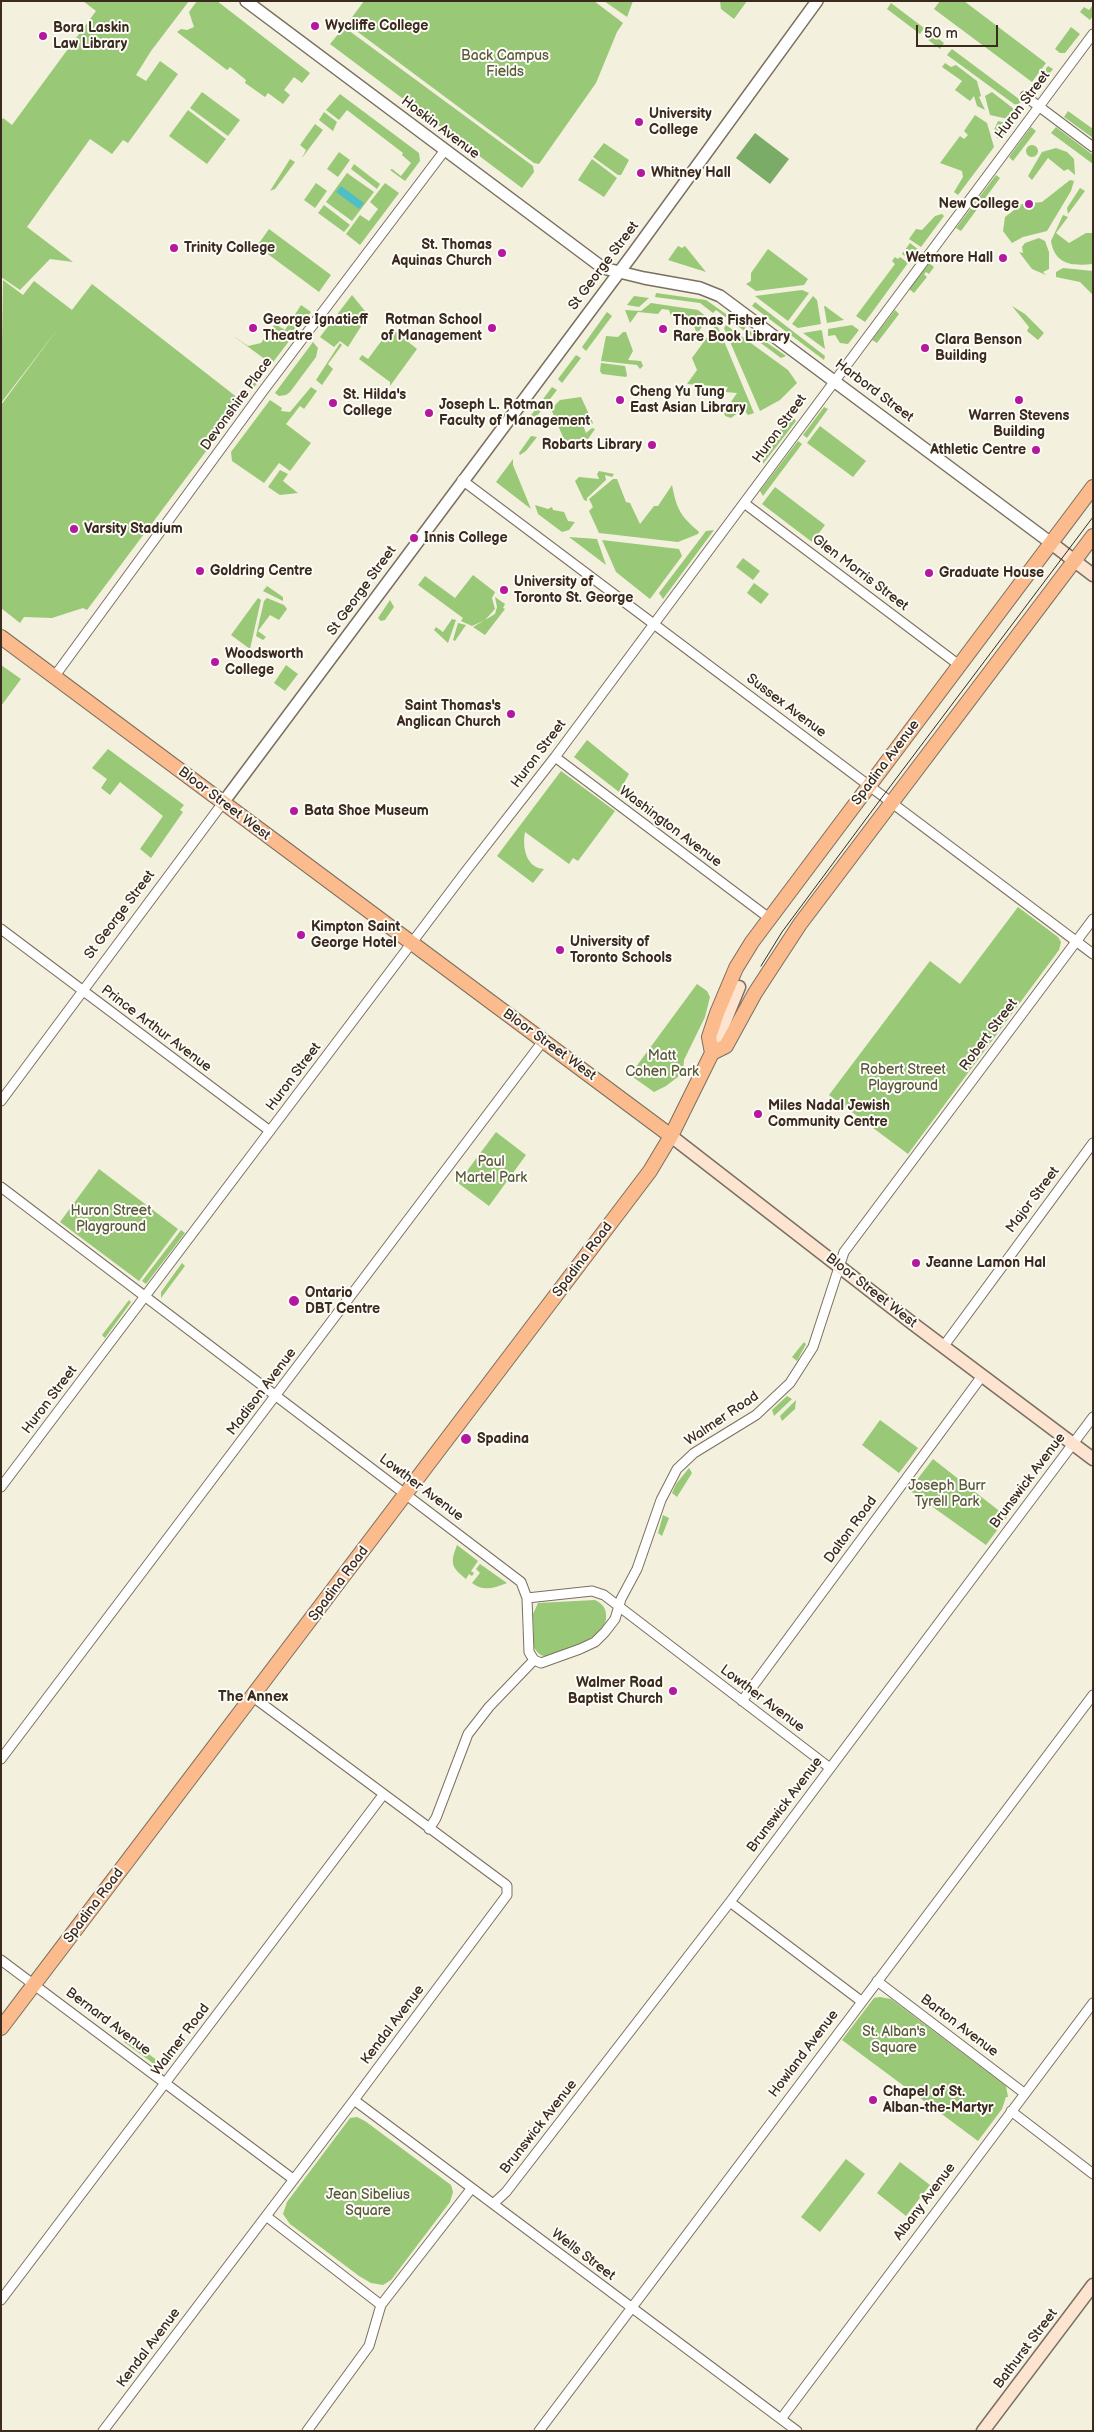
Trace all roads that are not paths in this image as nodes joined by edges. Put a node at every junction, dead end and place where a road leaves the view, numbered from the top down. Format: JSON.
{"nodes":[{"id":1,"x":246,"y":1,"type":"edge"},
{"id":2,"x":817,"y":1,"type":"edge"},
{"id":3,"x":1093,"y":34,"type":"edge"},
{"id":4,"x":1025,"y":96,"type":"dead end"},
{"id":5,"x":1039,"y":106,"type":"junction"},
{"id":6,"x":1093,"y":147,"type":"edge"},
{"id":7,"x":445,"y":150,"type":"junction"},
{"id":8,"x":619,"y":272,"type":"junction"},
{"id":9,"x":834,"y":379,"type":"junction"},
{"id":10,"x":462,"y":480,"type":"junction"},
{"id":11,"x":1093,"y":487,"type":"edge"},
{"id":12,"x":744,"y":503,"type":"junction"},
{"id":13,"x":1093,"y":536,"type":"edge"},
{"id":14,"x":1051,"y":543,"type":"junction"},
{"id":15,"x":1074,"y":561,"type":"junction"},
{"id":16,"x":1093,"y":574,"type":"edge"},
{"id":17,"x":653,"y":623,"type":"junction"},
{"id":18,"x":1,"y":638,"type":"edge"},
{"id":19,"x":959,"y":665,"type":"junction"},
{"id":20,"x":54,"y":677,"type":"junction"},
{"id":21,"x":555,"y":757,"type":"junction"},
{"id":22,"x":869,"y":785,"type":"junction"},
{"id":23,"x":891,"y":802,"type":"junction"},
{"id":24,"x":222,"y":804,"type":"junction"},
{"id":25,"x":769,"y":918,"type":"junction"},
{"id":26,"x":1093,"y":919,"type":"edge"},
{"id":27,"x":1,"y":929,"type":"edge"},
{"id":28,"x":1076,"y":941,"type":"junction"},
{"id":29,"x":411,"y":944,"type":"junction"},
{"id":30,"x":1093,"y":954,"type":"edge"},
{"id":31,"x":734,"y":985,"type":"junction"},
{"id":32,"x":82,"y":991,"type":"junction"},
{"id":33,"x":755,"y":993,"type":"junction"},
{"id":34,"x":543,"y":1041,"type":"junction"},
{"id":35,"x":712,"y":1053,"type":"junction"},
{"id":36,"x":1,"y":1101,"type":"edge"},
{"id":37,"x":270,"y":1131,"type":"junction"},
{"id":38,"x":670,"y":1136,"type":"junction"},
{"id":39,"x":1093,"y":1143,"type":"edge"},
{"id":40,"x":1,"y":1187,"type":"edge"},
{"id":41,"x":840,"y":1266,"type":"junction"},
{"id":42,"x":146,"y":1297,"type":"junction"},
{"id":43,"x":943,"y":1347,"type":"junction"},
{"id":44,"x":982,"y":1376,"type":"junction"},
{"id":45,"x":277,"y":1395,"type":"junction"},
{"id":46,"x":1093,"y":1417,"type":"edge"},
{"id":47,"x":1073,"y":1444,"type":"junction"},
{"id":48,"x":1093,"y":1459,"type":"edge"},
{"id":49,"x":1,"y":1487,"type":"edge"},
{"id":50,"x":406,"y":1495,"type":"junction"},
{"id":51,"x":527,"y":1598,"type":"junction"},
{"id":52,"x":619,"y":1608,"type":"junction"},
{"id":53,"x":534,"y":1660,"type":"junction"},
{"id":54,"x":1093,"y":1694,"type":"edge"},
{"id":55,"x":253,"y":1697,"type":"junction"},
{"id":56,"x":742,"y":1701,"type":"junction"},
{"id":57,"x":1,"y":1759,"type":"edge"},
{"id":58,"x":830,"y":1768,"type":"junction"},
{"id":59,"x":383,"y":1796,"type":"junction"},
{"id":60,"x":429,"y":1829,"type":"junction"},
{"id":61,"x":730,"y":1902,"type":"junction"},
{"id":62,"x":1,"y":1960,"type":"edge"},
{"id":63,"x":877,"y":1981,"type":"junction"},
{"id":64,"x":34,"y":1984,"type":"junction"},
{"id":65,"x":861,"y":2000,"type":"junction"},
{"id":66,"x":1093,"y":2003,"type":"edge"},
{"id":67,"x":1,"y":2028,"type":"edge"},
{"id":68,"x":166,"y":2083,"type":"junction"},
{"id":69,"x":1024,"y":2093,"type":"junction"},
{"id":70,"x":354,"y":2100,"type":"junction"},
{"id":71,"x":1011,"y":2111,"type":"junction"},
{"id":72,"x":1093,"y":2174,"type":"edge"},
{"id":73,"x":293,"y":2179,"type":"junction"},
{"id":74,"x":471,"y":2189,"type":"junction"},
{"id":75,"x":493,"y":2204,"type":"junction"},
{"id":76,"x":266,"y":2216,"type":"junction"},
{"id":77,"x":1093,"y":2285,"type":"edge"},
{"id":78,"x":1,"y":2300,"type":"edge"},
{"id":79,"x":381,"y":2305,"type":"junction"},
{"id":80,"x":631,"y":2308,"type":"junction"},
{"id":81,"x":781,"y":2419,"type":"junction"},
{"id":82,"x":103,"y":2431,"type":"edge"},
{"id":83,"x":307,"y":2431,"type":"edge"},
{"id":84,"x":538,"y":2431,"type":"edge"},
{"id":85,"x":797,"y":2431,"type":"edge"},
{"id":86,"x":983,"y":2431,"type":"edge"}],
"edges":[{"from":1,"to":7,"type":"street","name":"Hoskin Avenue"},
{"from":2,"to":8,"type":"street","name":"St George Street"},
{"from":3,"to":5,"type":"street","name":"Huron Street"},
{"from":4,"to":5,"type":"street"},
{"from":5,"to":6,"type":"street"},
{"from":5,"to":9,"type":"street","name":"Huron Street"},
{"from":7,"to":8,"type":"street","name":"Hoskin Avenue"},
{"from":7,"to":20,"type":"street","name":"Devonshire Place"},
{"from":8,"to":9,"type":"street","name":"Harbord Street"},
{"from":8,"to":10,"type":"street","name":"St George Street"},
{"from":9,"to":12,"type":"street","name":"Huron Street"},
{"from":9,"to":14,"type":"street","name":"Harbord Street"},
{"from":10,"to":17,"type":"street","name":"Sussex Avenue"},
{"from":10,"to":24,"type":"street","name":"St George Street"},
{"from":11,"to":14,"type":"main road","name":"Spadina Avenue"},
{"from":12,"to":17,"type":"street","name":"Huron Street"},
{"from":12,"to":19,"type":"street","name":"Glen Morris Street"},
{"from":13,"to":15,"type":"main road","name":"Spadina Avenue"},
{"from":14,"to":15,"type":"main road","name":"Harbord Street"},
{"from":14,"to":19,"type":"main road","name":"Spadina Avenue"},
{"from":15,"to":16,"type":"main road","name":"Harbord Street"},
{"from":15,"to":23,"type":"main road","name":"Spadina Avenue"},
{"from":17,"to":21,"type":"street","name":"Huron Street"},
{"from":17,"to":22,"type":"street","name":"Sussex Avenue"},
{"from":18,"to":20,"type":"main road","name":"Bloor Street West"},
{"from":19,"to":22,"type":"main road","name":"Spadina Avenue"},
{"from":20,"to":24,"type":"main road","name":"Bloor Street West"},
{"from":21,"to":25,"type":"street","name":"Washington Avenue"},
{"from":21,"to":29,"type":"street","name":"Huron Street"},
{"from":22,"to":23,"type":"street","name":"Sussex Avenue"},
{"from":22,"to":25,"type":"main road","name":"Spadina Avenue"},
{"from":23,"to":28,"type":"street","name":"Sussex Avenue"},
{"from":23,"to":33,"type":"main road","name":"Spadina Avenue"},
{"from":24,"to":29,"type":"main road","name":"Bloor Street West"},
{"from":24,"to":32,"type":"street","name":"St George Street"},
{"from":25,"to":31,"type":"main road","name":"Spadina Avenue"},
{"from":26,"to":28,"type":"street","name":"Robert Street"},
{"from":27,"to":32,"type":"street","name":"Prince Arthur Avenue"},
{"from":28,"to":30,"type":"street","name":"Sussex Avenue"},
{"from":28,"to":41,"type":"street","name":"Robert Street"},
{"from":29,"to":34,"type":"main road","name":"Bloor Street West"},
{"from":29,"to":37,"type":"street","name":"Huron Street"},
{"from":31,"to":33,"type":"main road"},
{"from":31,"to":35,"type":"main road","name":"Spadina Avenue"},
{"from":32,"to":36,"type":"street","name":"St George Street"},
{"from":32,"to":37,"type":"street","name":"Prince Arthur Avenue"},
{"from":33,"to":35,"type":"main road","name":"Spadina Avenue"},
{"from":34,"to":38,"type":"main road","name":"Bloor Street West"},
{"from":34,"to":45,"type":"street","name":"Madison Avenue"},
{"from":35,"to":38,"type":"main road","name":"Spadina Avenue"},
{"from":37,"to":42,"type":"street","name":"Huron Street"},
{"from":38,"to":41,"type":"main road","name":"Bloor Street West"},
{"from":38,"to":50,"type":"main road","name":"Spadina Road"},
{"from":39,"to":43,"type":"street","name":"Major Street"},
{"from":40,"to":42,"type":"street","name":"Lowther Avenue"},
{"from":41,"to":43,"type":"main road","name":"Bloor Street West"},
{"from":41,"to":52,"type":"street","name":"Walmer Road"},
{"from":42,"to":45,"type":"street","name":"Lowther Avenue"},
{"from":42,"to":49,"type":"street","name":"Huron Street"},
{"from":43,"to":44,"type":"main road","name":"Bloor Street West"},
{"from":44,"to":47,"type":"main road","name":"Bloor Street West"},
{"from":44,"to":56,"type":"street","name":"Dalton Road"},
{"from":45,"to":50,"type":"street","name":"Lowther Avenue"},
{"from":45,"to":57,"type":"street","name":"Madison Avenue"},
{"from":46,"to":47,"type":"street","name":"Brunswick Avenue"},
{"from":47,"to":48,"type":"main road","name":"Bloor Street West"},
{"from":47,"to":58,"type":"street","name":"Brunswick Avenue"},
{"from":50,"to":51,"type":"street","name":"Lowther Avenue"},
{"from":50,"to":55,"type":"main road","name":"Spadina Road"},
{"from":51,"to":52,"type":"street","name":"Lowther Avenue"},
{"from":51,"to":53,"type":"street"},
{"from":52,"to":53,"type":"street","name":"Walmer Road"},
{"from":52,"to":56,"type":"street","name":"Lowther Avenue"},
{"from":53,"to":60,"type":"street"},
{"from":54,"to":63,"type":"street","name":"Howland Avenue"},
{"from":55,"to":59,"type":"street","name":"Kendal Avenue"},
{"from":55,"to":64,"type":"main road","name":"Spadina Road"},
{"from":56,"to":58,"type":"street","name":"Lowther Avenue"},
{"from":58,"to":61,"type":"street","name":"Brunswick Avenue"},
{"from":59,"to":60,"type":"street","name":"Kendal Avenue"},
{"from":59,"to":68,"type":"street","name":"Walmer Road"},
{"from":60,"to":70,"type":"street","name":"Kendal Avenue"},
{"from":61,"to":65,"type":"street"},
{"from":61,"to":75,"type":"street","name":"Brunswick Avenue"},
{"from":62,"to":64,"type":"street","name":"Bernard Avenue"},
{"from":63,"to":65,"type":"street","name":"Howland Avenue"},
{"from":63,"to":69,"type":"street","name":"Barton Avenue"},
{"from":64,"to":67,"type":"main road","name":"Spadina Road"},
{"from":64,"to":68,"type":"street","name":"Bernard Avenue"},
{"from":65,"to":80,"type":"street","name":"Howland Avenue"},
{"from":66,"to":69,"type":"street","name":"Albany Avenue"},
{"from":68,"to":73,"type":"street","name":"Bernard Avenue"},
{"from":68,"to":78,"type":"street","name":"Walmer Road"},
{"from":69,"to":71,"type":"street","name":"Albany Avenue"},
{"from":70,"to":73,"type":"street","name":"Kendal Avenue"},
{"from":70,"to":74,"type":"street","name":"Wells Street"},
{"from":71,"to":72,"type":"street"},
{"from":71,"to":81,"type":"street","name":"Albany Avenue"},
{"from":73,"to":76,"type":"street","name":"Kendal Avenue"},
{"from":74,"to":75,"type":"street","name":"Wells Street"},
{"from":74,"to":79,"type":"street"},
{"from":75,"to":80,"type":"street","name":"Wells Street"},
{"from":76,"to":79,"type":"street"},
{"from":76,"to":82,"type":"street","name":"Kendal Avenue"},
{"from":77,"to":86,"type":"main road","name":"Bathurst Street"},
{"from":79,"to":83,"type":"street"},
{"from":80,"to":81,"type":"street","name":"Wells Street"},
{"from":80,"to":84,"type":"street","name":"Howland Avenue"},
{"from":81,"to":85,"type":"street","name":"Wells Street"}]}
